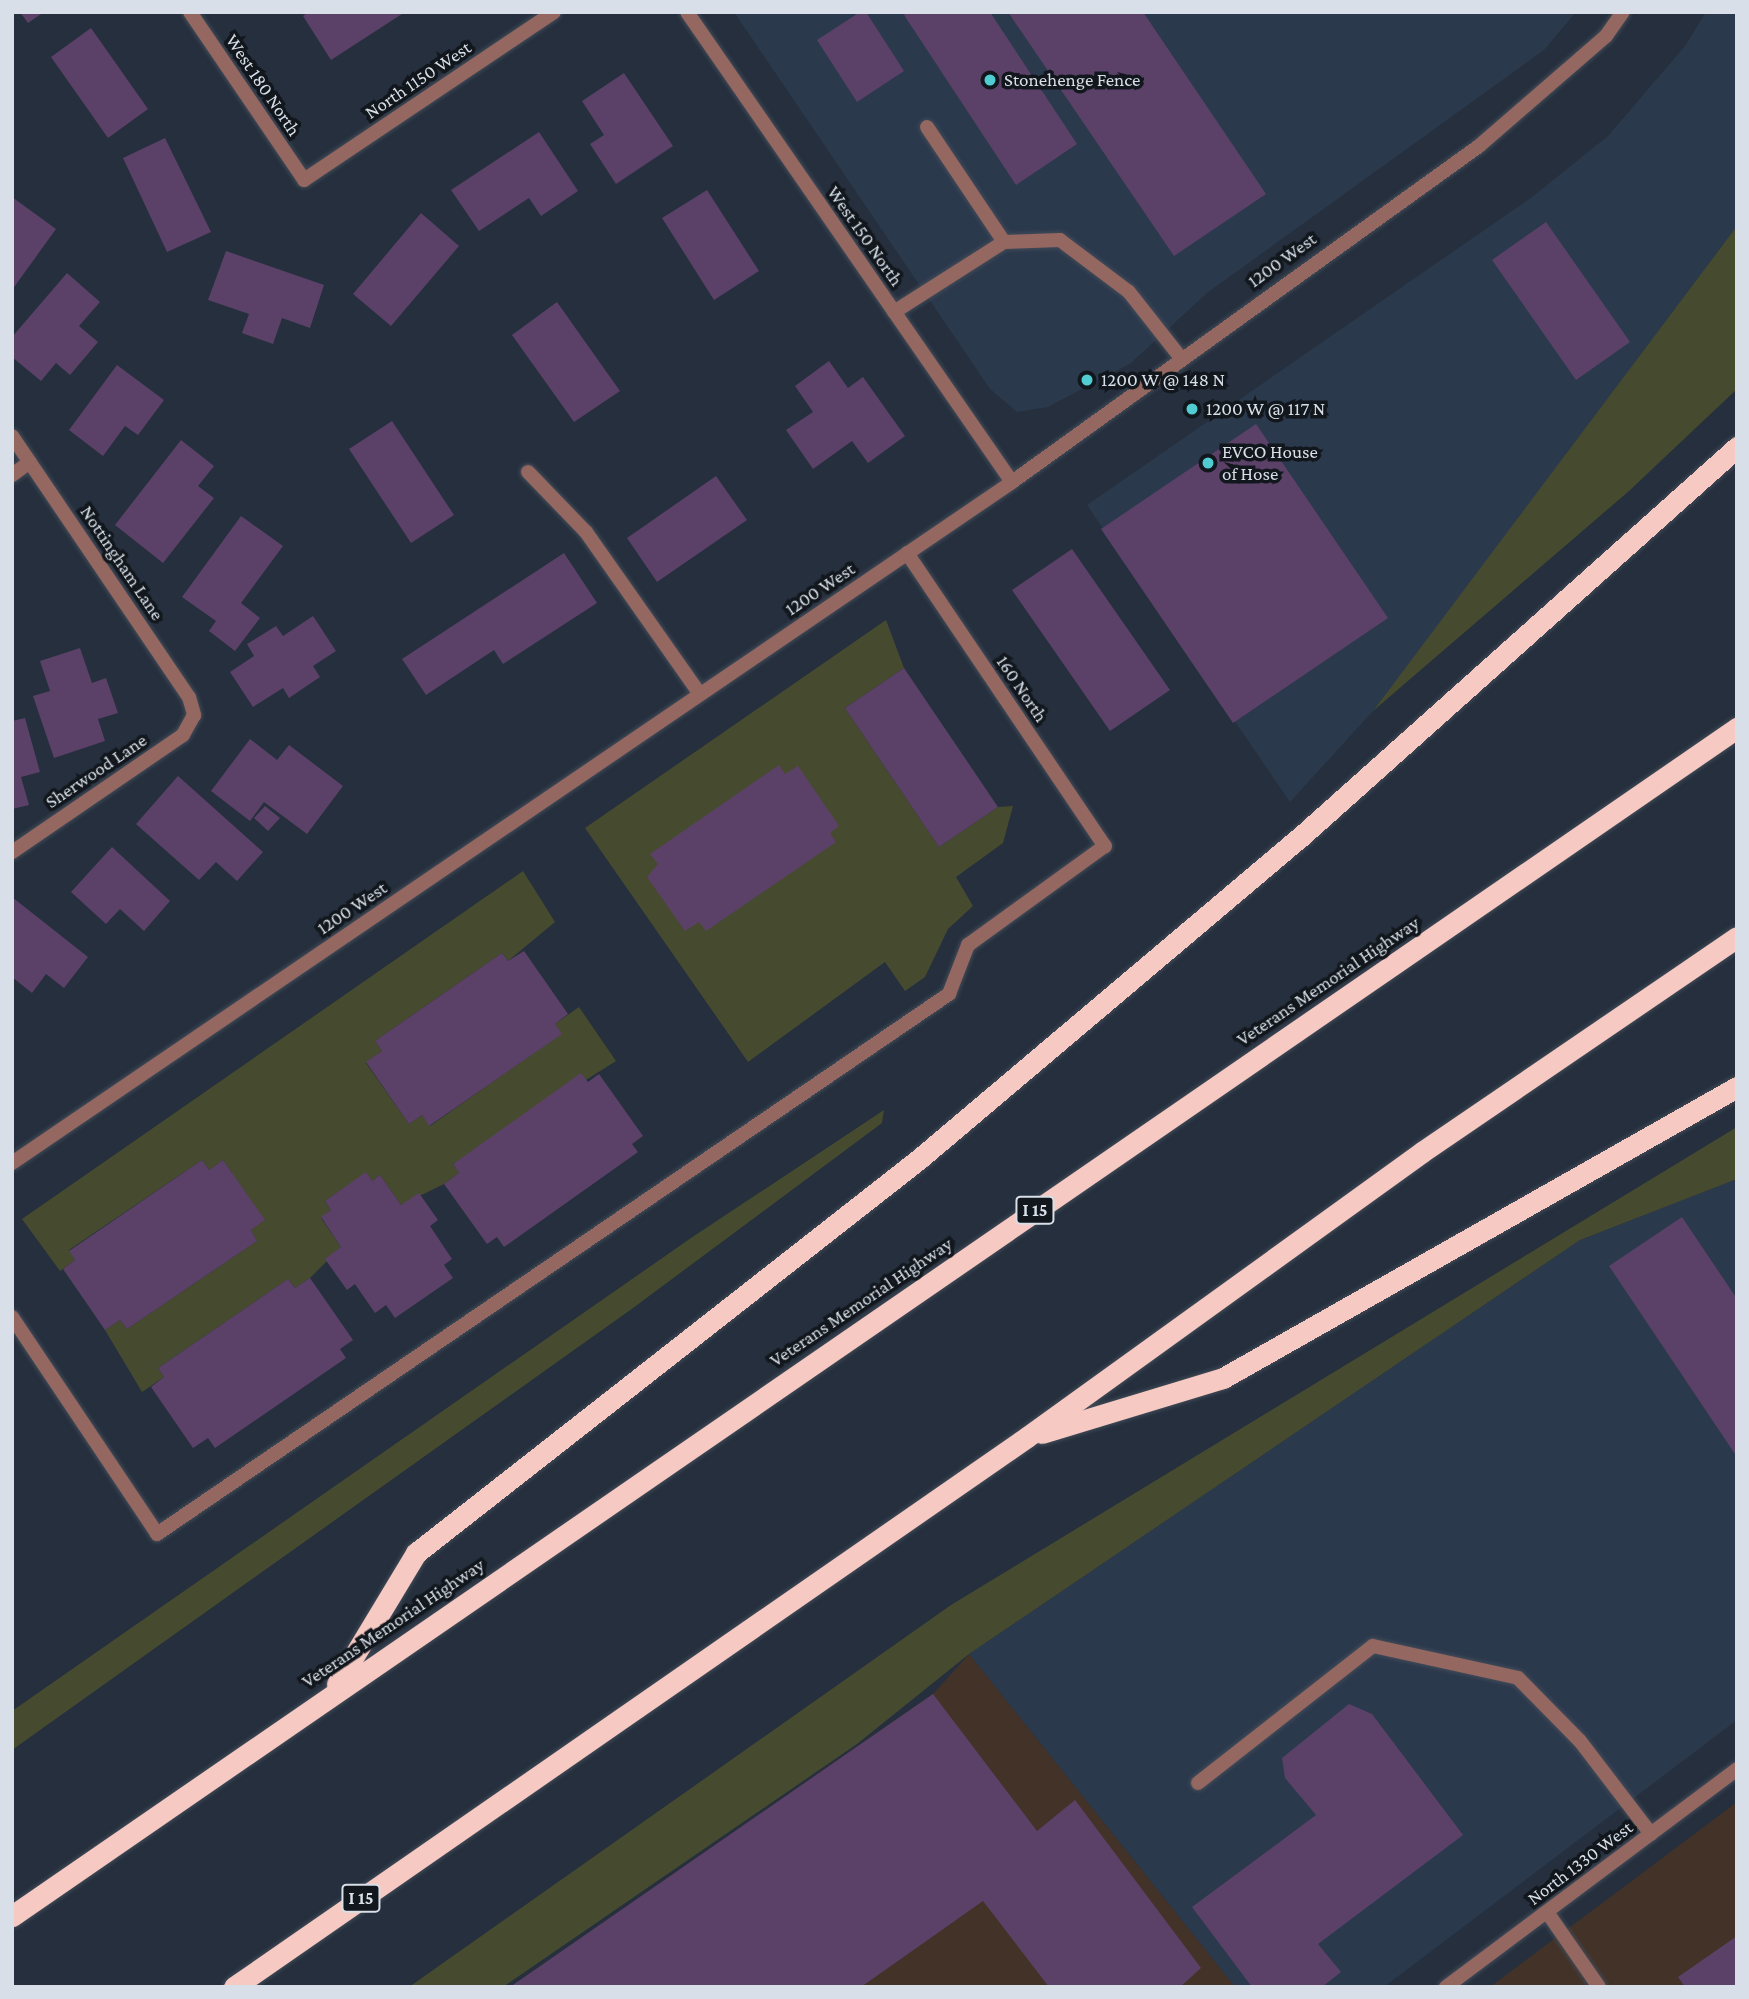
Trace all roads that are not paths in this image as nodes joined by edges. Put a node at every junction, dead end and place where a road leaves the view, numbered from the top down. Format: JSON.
{"nodes":[{"id":1,"x":190,"y":12,"type":"edge"},
{"id":2,"x":554,"y":12,"type":"edge"},
{"id":3,"x":687,"y":12,"type":"edge"},
{"id":4,"x":1623,"y":12,"type":"edge"},
{"id":5,"x":927,"y":127,"type":"dead end"},
{"id":6,"x":304,"y":180,"type":"joint"},
{"id":7,"x":1004,"y":242,"type":"junction"},
{"id":8,"x":894,"y":312,"type":"junction"},
{"id":9,"x":1181,"y":358,"type":"junction"},
{"id":10,"x":12,"y":436,"type":"edge"},
{"id":11,"x":1737,"y":447,"type":"edge"},
{"id":12,"x":30,"y":462,"type":"junction"},
{"id":13,"x":528,"y":472,"type":"dead end"},
{"id":14,"x":12,"y":475,"type":"edge"},
{"id":15,"x":1012,"y":482,"type":"junction"},
{"id":16,"x":907,"y":553,"type":"junction"},
{"id":17,"x":700,"y":694,"type":"junction"},
{"id":18,"x":194,"y":715,"type":"joint"},
{"id":19,"x":1737,"y":728,"type":"edge"},
{"id":20,"x":12,"y":852,"type":"edge"},
{"id":21,"x":1737,"y":937,"type":"edge"},
{"id":22,"x":1737,"y":1087,"type":"edge"},
{"id":23,"x":12,"y":1163,"type":"edge"},
{"id":24,"x":12,"y":1318,"type":"edge"},
{"id":25,"x":1027,"y":1437,"type":"junction"},
{"id":26,"x":333,"y":1692,"type":"junction"},
{"id":27,"x":1737,"y":1769,"type":"edge"},
{"id":28,"x":1198,"y":1783,"type":"dead end"},
{"id":29,"x":1651,"y":1834,"type":"junction"},
{"id":30,"x":1547,"y":1912,"type":"junction"},
{"id":31,"x":12,"y":1916,"type":"edge"},
{"id":32,"x":234,"y":1987,"type":"edge"},
{"id":33,"x":1447,"y":1987,"type":"edge"},
{"id":34,"x":1598,"y":1987,"type":"edge"}],
"edges":[{"from":1,"to":6,"type":"street","name":"West 180 North"},
{"from":2,"to":6,"type":"street","name":"North 1150 West"},
{"from":3,"to":8,"type":"street","name":"West 150 North"},
{"from":4,"to":9,"type":"street","name":"1200 West"},
{"from":5,"to":7,"type":"street"},
{"from":7,"to":8,"type":"street"},
{"from":7,"to":9,"type":"street"},
{"from":8,"to":15,"type":"street","name":"West 150 North"},
{"from":9,"to":15,"type":"street","name":"1200 West"},
{"from":10,"to":12,"type":"street","name":"Nottingham Lane"},
{"from":11,"to":26,"type":"highway"},
{"from":12,"to":14,"type":"street"},
{"from":12,"to":18,"type":"street","name":"Nottingham Lane"},
{"from":13,"to":17,"type":"street"},
{"from":15,"to":16,"type":"street","name":"1200 West"},
{"from":16,"to":17,"type":"street","name":"1200 West"},
{"from":16,"to":24,"type":"street","name":"160 North"},
{"from":17,"to":23,"type":"street","name":"1200 West"},
{"from":18,"to":20,"type":"street","name":"Sherwood Lane"},
{"from":19,"to":26,"type":"highway","name":"Veterans Memorial Highway","number":"I 15"},
{"from":21,"to":25,"type":"highway","number":"I 15"},
{"from":22,"to":25,"type":"highway"},
{"from":25,"to":32,"type":"highway","number":"I 15"},
{"from":26,"to":31,"type":"highway","name":"Veterans Memorial Highway","number":"I 15"},
{"from":27,"to":29,"type":"street","name":"North 1330 West"},
{"from":28,"to":29,"type":"street"},
{"from":29,"to":30,"type":"street","name":"North 1330 West"},
{"from":30,"to":33,"type":"street","name":"North 1330 West"},
{"from":30,"to":34,"type":"street"}]}
